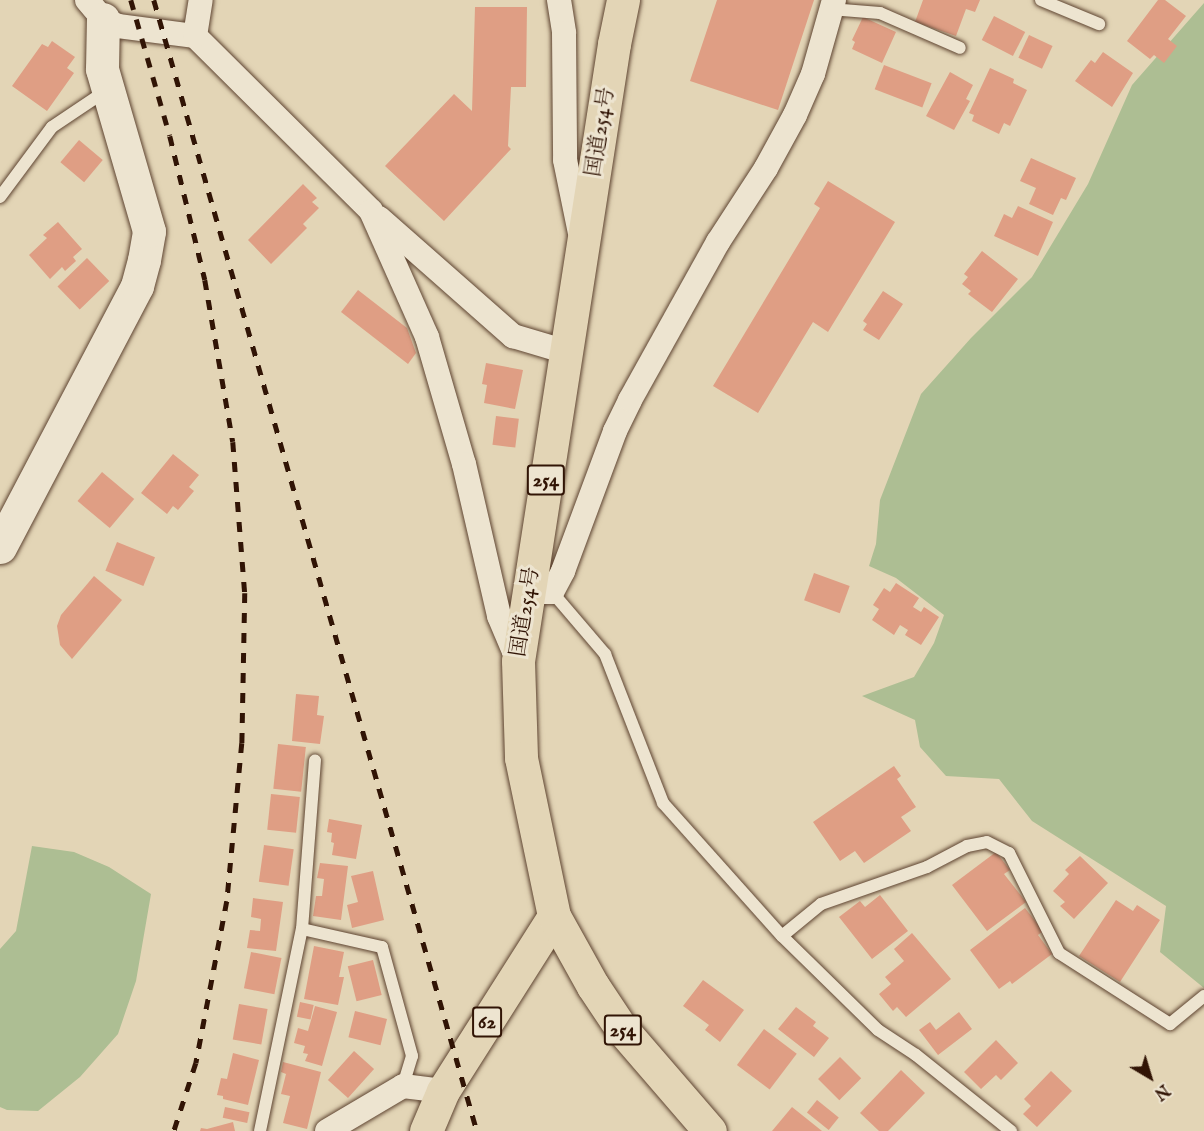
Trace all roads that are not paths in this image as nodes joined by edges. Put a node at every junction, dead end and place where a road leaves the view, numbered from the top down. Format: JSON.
{"nodes":[{"id":1,"x":201,"y":0,"type":"edge"},
{"id":2,"x":559,"y":0,"type":"edge"},
{"id":3,"x":605,"y":0,"type":"edge"},
{"id":4,"x":623,"y":0,"type":"edge"},
{"id":5,"x":1041,"y":0,"type":"edge"},
{"id":6,"x":832,"y":5,"type":"edge"},
{"id":7,"x":95,"y":10,"type":"edge"},
{"id":8,"x":1099,"y":24,"type":"dead end"},
{"id":9,"x":195,"y":36,"type":"junction"},
{"id":10,"x":614,"y":44,"type":"junction"},
{"id":11,"x":960,"y":48,"type":"dead end"},
{"id":12,"x":108,"y":89,"type":"junction"},
{"id":13,"x":0,"y":197,"type":"edge"},
{"id":14,"x":371,"y":211,"type":"junction"},
{"id":15,"x":583,"y":248,"type":"junction"},
{"id":16,"x":567,"y":352,"type":"junction"},
{"id":17,"x":0,"y":547,"type":"edge"},
{"id":18,"x":541,"y":592,"type":"junction"},
{"id":19,"x":518,"y":661,"type":"junction"},
{"id":20,"x":315,"y":760,"type":"dead end"},
{"id":21,"x":554,"y":916,"type":"junction"},
{"id":22,"x":302,"y":929,"type":"junction"},
{"id":23,"x":782,"y":936,"type":"junction"},
{"id":24,"x":1204,"y":996,"type":"edge"},
{"id":25,"x":403,"y":1086,"type":"junction"},
{"id":26,"x":443,"y":1091,"type":"junction"},
{"id":27,"x":260,"y":1131,"type":"edge"},
{"id":28,"x":327,"y":1131,"type":"edge"},
{"id":29,"x":426,"y":1131,"type":"edge"},
{"id":30,"x":710,"y":1131,"type":"edge"},
{"id":31,"x":1011,"y":1131,"type":"edge"}],
"edges":[{"from":1,"to":9,"type":"street"},
{"from":2,"to":15,"type":"street"},
{"from":3,"to":10,"type":"main road","name":"国道254号","number":"254"},
{"from":4,"to":10,"type":"main road","name":"国道254号","number":"254"},
{"from":5,"to":8,"type":"lane"},
{"from":6,"to":11,"type":"lane"},
{"from":6,"to":18,"type":"street"},
{"from":7,"to":9,"type":"street"},
{"from":7,"to":12,"type":"street"},
{"from":9,"to":14,"type":"street"},
{"from":10,"to":15,"type":"main road","name":"国道254号","number":"254"},
{"from":12,"to":13,"type":"lane"},
{"from":12,"to":17,"type":"street"},
{"from":14,"to":16,"type":"street"},
{"from":14,"to":19,"type":"street"},
{"from":15,"to":16,"type":"main road","name":"国道254号","number":"254"},
{"from":16,"to":18,"type":"main road","name":"国道254号","number":"254"},
{"from":18,"to":19,"type":"main road","name":"国道254号","number":"254"},
{"from":18,"to":23,"type":"lane"},
{"from":19,"to":21,"type":"main road","name":"国道254号","number":"254"},
{"from":20,"to":22,"type":"lane"},
{"from":21,"to":26,"type":"main road","number":"62"},
{"from":21,"to":30,"type":"main road","name":"国道254号","number":"254"},
{"from":22,"to":25,"type":"lane"},
{"from":22,"to":27,"type":"lane"},
{"from":23,"to":24,"type":"lane"},
{"from":23,"to":31,"type":"lane"},
{"from":25,"to":26,"type":"street"},
{"from":25,"to":28,"type":"street"},
{"from":26,"to":29,"type":"main road","number":"62"}]}
